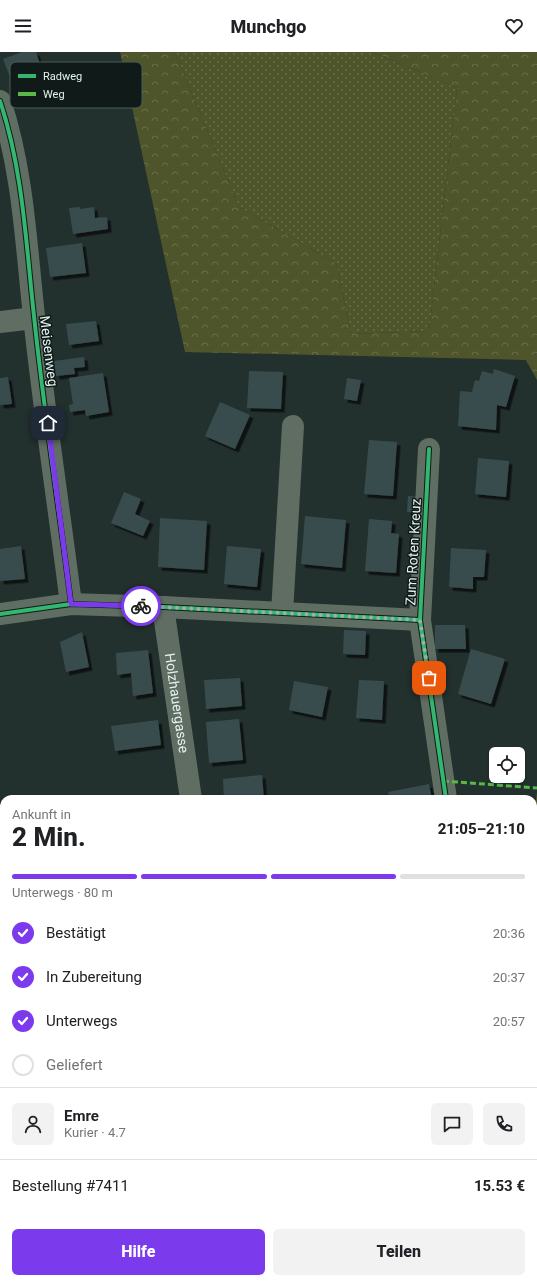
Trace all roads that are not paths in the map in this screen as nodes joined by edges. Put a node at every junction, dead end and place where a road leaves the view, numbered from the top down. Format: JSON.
{"nodes":[{"id":1,"x":0,"y":101,"type":"edge"},
{"id":2,"x":34,"y":318,"type":"junction"},
{"id":3,"x":0,"y":322,"type":"edge"},
{"id":4,"x":293,"y":426,"type":"dead end"},
{"id":5,"x":429,"y":449,"type":"dead end"},
{"id":6,"x":71,"y":604,"type":"junction"},
{"id":7,"x":163,"y":607,"type":"junction"},
{"id":8,"x":282,"y":613,"type":"junction"},
{"id":9,"x":0,"y":614,"type":"edge"},
{"id":10,"x":420,"y":620,"type":"junction"},
{"id":11,"x":190,"y":795,"type":"edge"},
{"id":12,"x":445,"y":795,"type":"edge"}],
"edges":[{"from":1,"to":2,"type":"street","name":"Meisenweg"},
{"from":2,"to":3,"type":"street"},
{"from":2,"to":6,"type":"street","name":"Meisenweg"},
{"from":4,"to":8,"type":"street"},
{"from":5,"to":10,"type":"street","name":"Zum Roten Kreuz"},
{"from":6,"to":7,"type":"street"},
{"from":6,"to":9,"type":"street"},
{"from":7,"to":8,"type":"street"},
{"from":7,"to":11,"type":"street","name":"Holzhauergasse"},
{"from":8,"to":10,"type":"street"},
{"from":10,"to":12,"type":"street","name":"Zum Roten Kreuz"}]}
